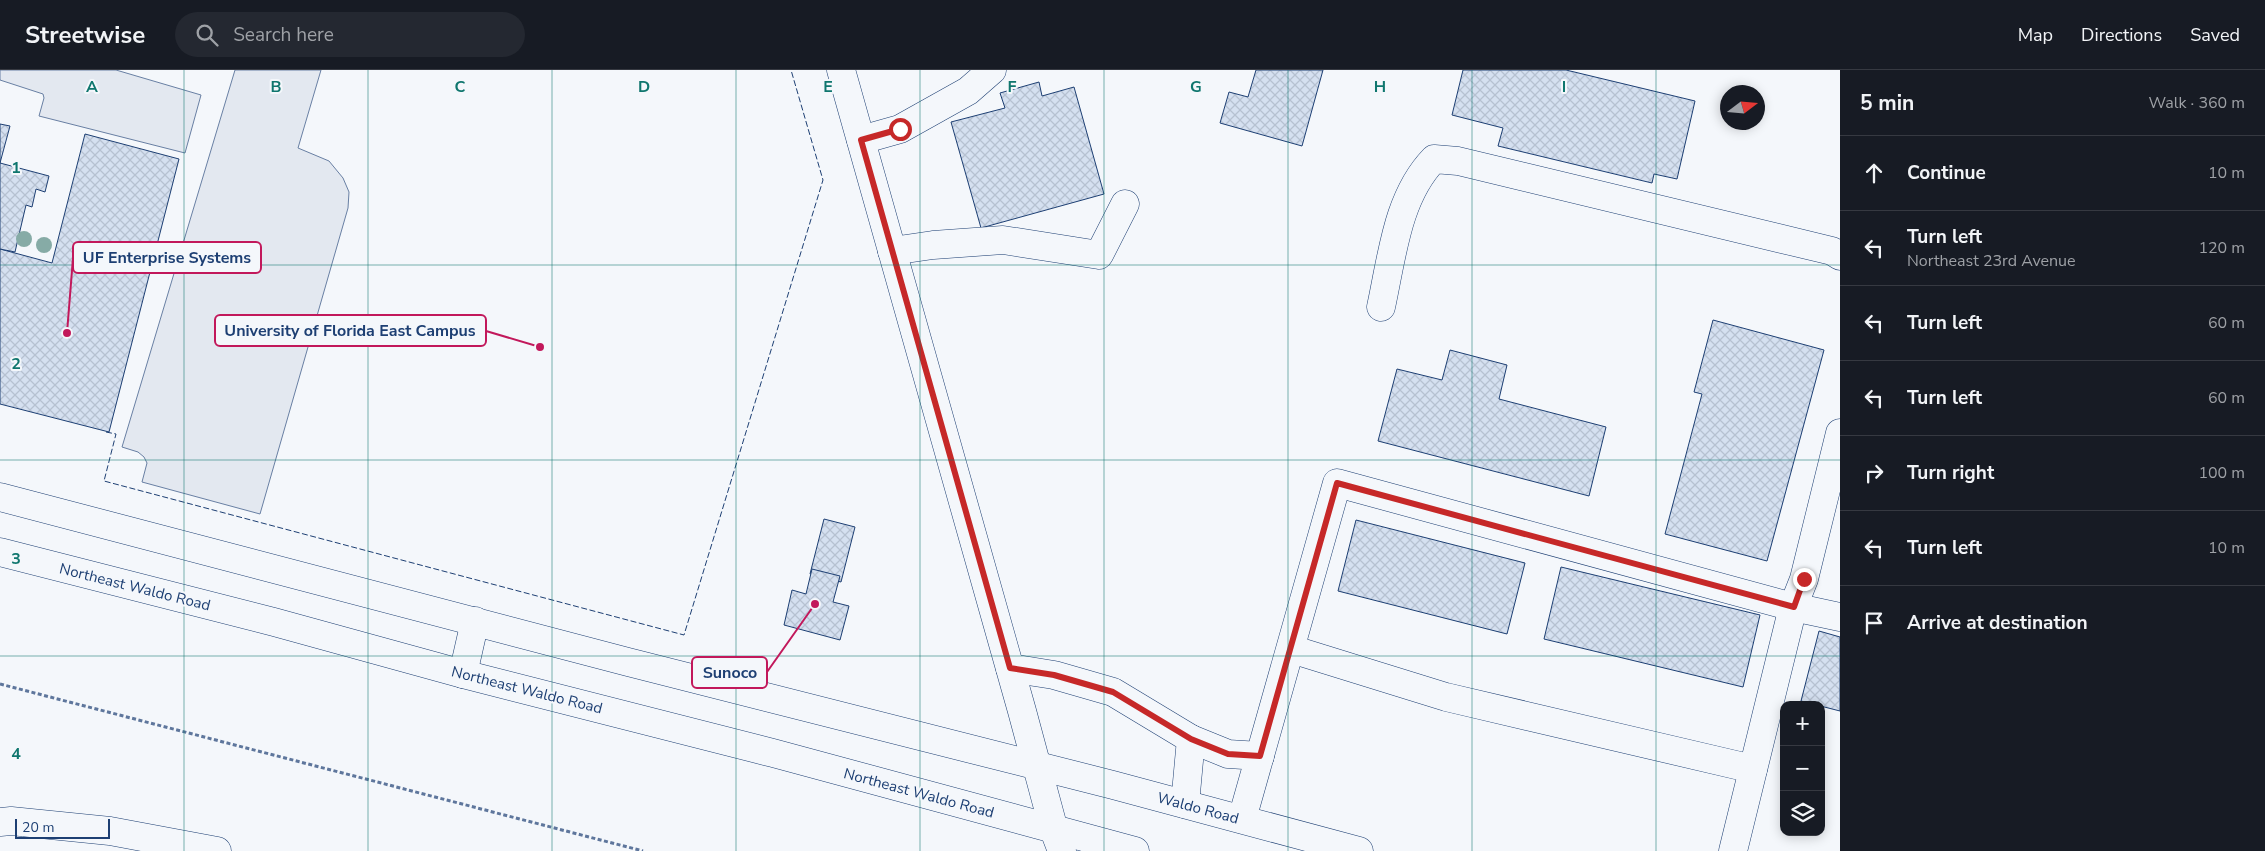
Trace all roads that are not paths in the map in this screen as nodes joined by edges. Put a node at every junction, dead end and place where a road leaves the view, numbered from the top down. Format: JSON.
{"nodes":[{"id":1,"x":841,"y":70,"type":"edge"},
{"id":2,"x":992,"y":70,"type":"edge"},
{"id":3,"x":861,"y":140,"type":"junction"},
{"id":4,"x":1125,"y":204,"type":"dead end"},
{"id":5,"x":892,"y":251,"type":"junction"},
{"id":6,"x":1840,"y":256,"type":"edge"},
{"id":7,"x":1382,"y":307,"type":"dead end"},
{"id":8,"x":1840,"y":433,"type":"edge"},
{"id":9,"x":0,"y":497,"type":"edge"},
{"id":10,"x":0,"y":552,"type":"edge"},
{"id":11,"x":1794,"y":607,"type":"junction"},
{"id":12,"x":1840,"y":617,"type":"edge"},
{"id":13,"x":475,"y":621,"type":"junction"},
{"id":14,"x":1291,"y":649,"type":"junction"},
{"id":15,"x":1010,"y":668,"type":"junction"},
{"id":16,"x":463,"y":674,"type":"junction"},
{"id":17,"x":1191,"y":739,"type":"junction"},
{"id":18,"x":1260,"y":756,"type":"junction"},
{"id":19,"x":1036,"y":766,"type":"junction"},
{"id":20,"x":1753,"y":769,"type":"junction"},
{"id":21,"x":1185,"y":804,"type":"junction"},
{"id":22,"x":1242,"y":819,"type":"junction"},
{"id":23,"x":0,"y":822,"type":"edge"},
{"id":24,"x":1058,"y":840,"type":"edge"},
{"id":25,"x":208,"y":850,"type":"edge"},
{"id":26,"x":1135,"y":851,"type":"edge"},
{"id":27,"x":1359,"y":851,"type":"edge"},
{"id":28,"x":1733,"y":851,"type":"edge"}],
"edges":[{"from":1,"to":3,"type":"main road"},
{"from":2,"to":3,"type":"main road"},
{"from":3,"to":5,"type":"main road"},
{"from":4,"to":5,"type":"main road"},
{"from":5,"to":15,"type":"main road"},
{"from":6,"to":7,"type":"main road"},
{"from":8,"to":11,"type":"main road"},
{"from":9,"to":13,"type":"main road"},
{"from":10,"to":16,"type":"main road","name":"Northeast Waldo Road"},
{"from":11,"to":12,"type":"main road"},
{"from":11,"to":14,"type":"main road"},
{"from":11,"to":20,"type":"main road"},
{"from":13,"to":16,"type":"main road"},
{"from":13,"to":19,"type":"main road"},
{"from":14,"to":18,"type":"main road"},
{"from":14,"to":20,"type":"main road"},
{"from":15,"to":17,"type":"main road"},
{"from":15,"to":19,"type":"main road"},
{"from":16,"to":24,"type":"main road","name":"Northeast Waldo Road"},
{"from":17,"to":18,"type":"main road"},
{"from":17,"to":21,"type":"main road"},
{"from":18,"to":22,"type":"main road"},
{"from":19,"to":21,"type":"main road","name":"Waldo Road"},
{"from":19,"to":24,"type":"main road"},
{"from":20,"to":28,"type":"main road"},
{"from":21,"to":22,"type":"main road","name":"Waldo Road"},
{"from":22,"to":27,"type":"main road","name":"Waldo Road"},
{"from":23,"to":25,"type":"main road"},
{"from":24,"to":26,"type":"main road"}]}
